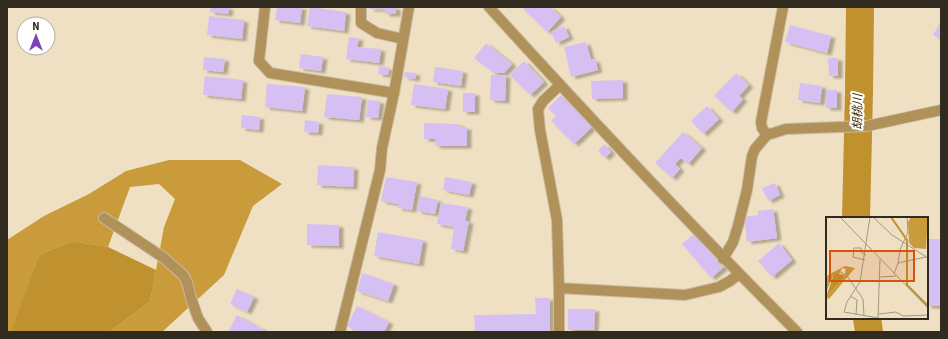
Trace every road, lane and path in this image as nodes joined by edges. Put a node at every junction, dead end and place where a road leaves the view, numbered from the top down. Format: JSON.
{"nodes":[{"id":1,"x":265,"y":7,"type":"edge"},
{"id":2,"x":360,"y":7,"type":"edge"},
{"id":3,"x":409,"y":7,"type":"edge"},
{"id":4,"x":489,"y":7,"type":"edge"},
{"id":5,"x":783,"y":7,"type":"edge"},
{"id":6,"x":403,"y":39,"type":"junction"},
{"id":7,"x":560,"y":85,"type":"junction"},
{"id":8,"x":394,"y":93,"type":"junction"},
{"id":9,"x":941,"y":110,"type":"edge"},
{"id":10,"x":767,"y":135,"type":"junction"},
{"id":11,"x":104,"y":218,"type":"dead end"},
{"id":12,"x":724,"y":259,"type":"junction"},
{"id":13,"x":739,"y":274,"type":"junction"},
{"id":14,"x":560,"y":288,"type":"junction"},
{"id":15,"x":207,"y":332,"type":"edge"},
{"id":16,"x":340,"y":332,"type":"edge"},
{"id":17,"x":559,"y":332,"type":"edge"},
{"id":18,"x":797,"y":332,"type":"edge"}],
"edges":[{"from":1,"to":8,"type":"street"},
{"from":2,"to":6,"type":"street"},
{"from":3,"to":6,"type":"street"},
{"from":4,"to":7,"type":"street"},
{"from":5,"to":10,"type":"street"},
{"from":6,"to":8,"type":"street"},
{"from":7,"to":12,"type":"street"},
{"from":7,"to":14,"type":"street"},
{"from":8,"to":16,"type":"street"},
{"from":9,"to":10,"type":"street"},
{"from":10,"to":12,"type":"street"},
{"from":11,"to":15,"type":"street"},
{"from":12,"to":13,"type":"street"},
{"from":13,"to":14,"type":"street"},
{"from":13,"to":18,"type":"street"},
{"from":14,"to":17,"type":"street"}]}
